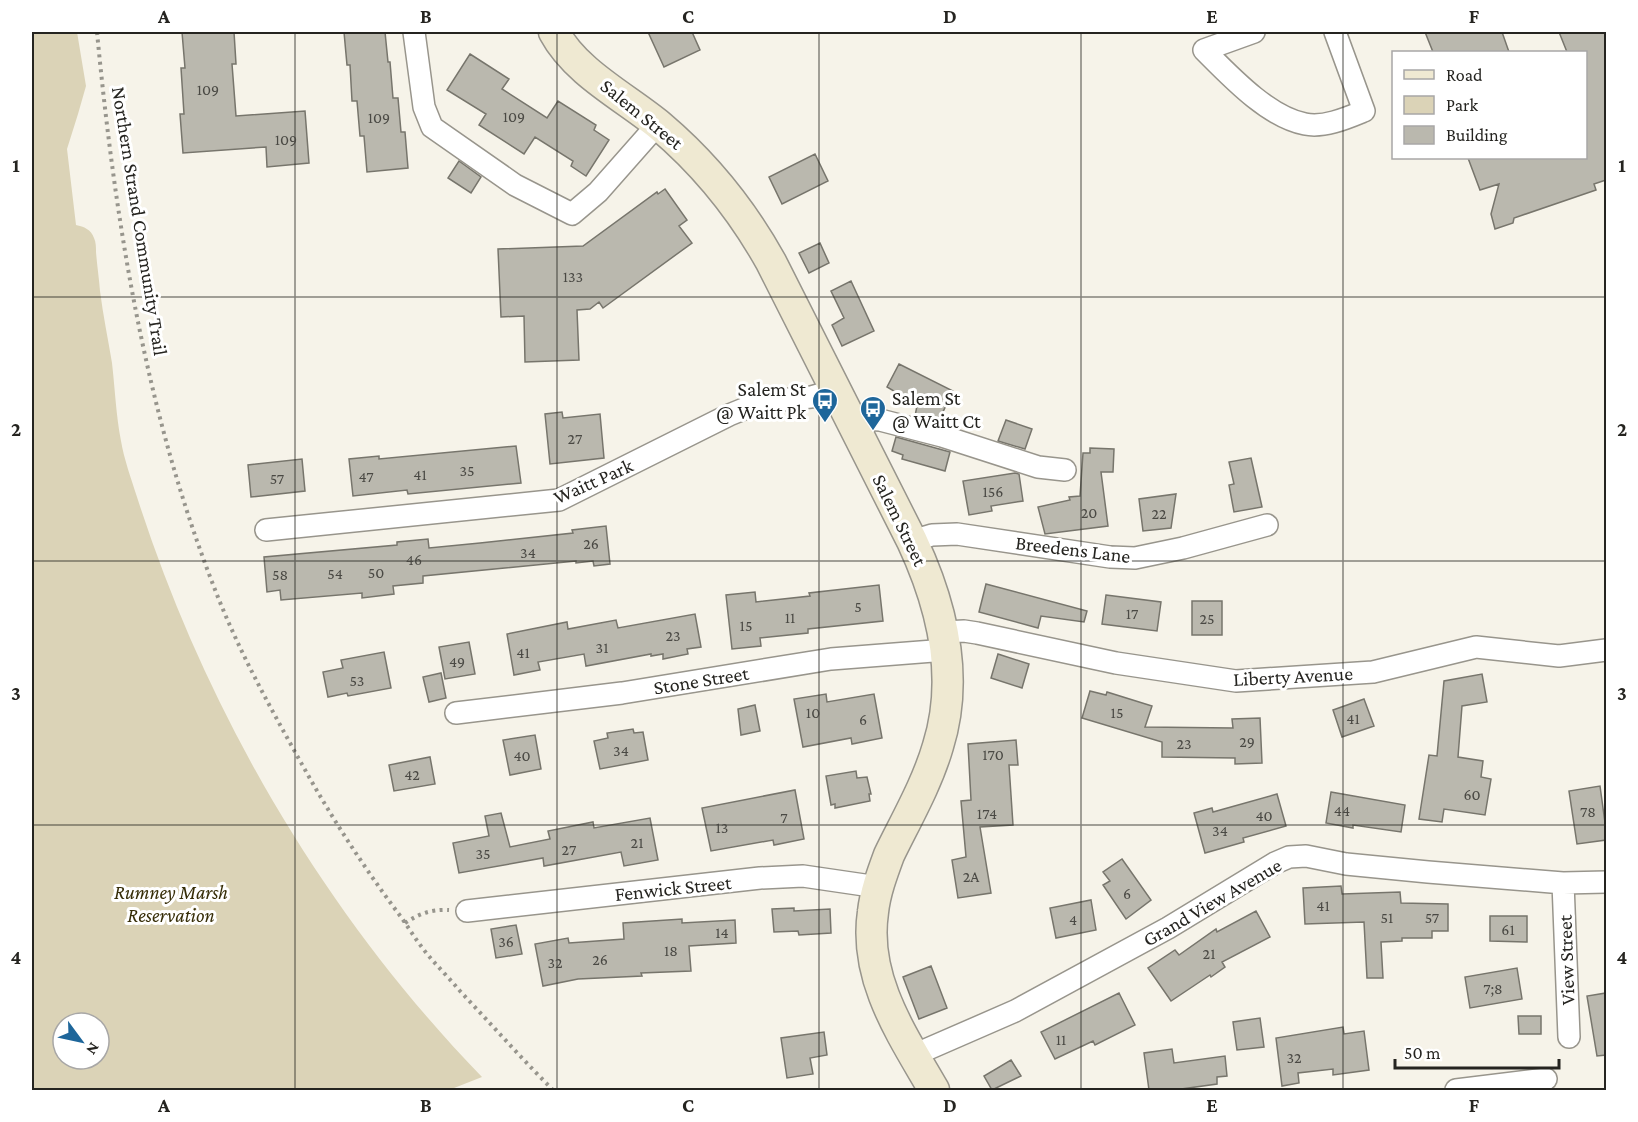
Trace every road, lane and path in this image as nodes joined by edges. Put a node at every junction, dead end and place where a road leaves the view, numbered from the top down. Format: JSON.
{"nodes":[{"id":1,"x":97,"y":32,"type":"edge"},
{"id":2,"x":414,"y":32,"type":"edge"},
{"id":3,"x":554,"y":32,"type":"edge"},
{"id":4,"x":1254,"y":32,"type":"edge"},
{"id":5,"x":1335,"y":32,"type":"edge"},
{"id":6,"x":658,"y":124,"type":"junction"},
{"id":7,"x":835,"y":390,"type":"junction"},
{"id":8,"x":851,"y":422,"type":"junction"},
{"id":9,"x":1065,"y":470,"type":"dead end"},
{"id":10,"x":1267,"y":525,"type":"dead end"},
{"id":11,"x":266,"y":530,"type":"dead end"},
{"id":12,"x":912,"y":541,"type":"junction"},
{"id":13,"x":945,"y":641,"type":"junction"},
{"id":14,"x":1606,"y":650,"type":"edge"},
{"id":15,"x":456,"y":713,"type":"dead end"},
{"id":16,"x":1606,"y":882,"type":"edge"},
{"id":17,"x":1563,"y":883,"type":"junction"},
{"id":18,"x":878,"y":887,"type":"junction"},
{"id":19,"x":467,"y":911,"type":"joint"},
{"id":20,"x":405,"y":923,"type":"junction"},
{"id":21,"x":1569,"y":1037,"type":"dead end"},
{"id":22,"x":914,"y":1055,"type":"junction"},
{"id":23,"x":1545,"y":1079,"type":"dead end"},
{"id":24,"x":553,"y":1090,"type":"edge"},
{"id":25,"x":932,"y":1090,"type":"edge"},
{"id":26,"x":1456,"y":1090,"type":"edge"}],
"edges":[{"from":1,"to":20,"type":"path","name":"Northern Strand Community Trail"},
{"from":2,"to":6,"type":"street"},
{"from":3,"to":6,"type":"main road","name":"Salem Street"},
{"from":4,"to":5,"type":"street"},
{"from":6,"to":7,"type":"main road","name":"Salem Street"},
{"from":7,"to":8,"type":"main road","name":"Salem Street"},
{"from":7,"to":11,"type":"street","name":"Waitt Park"},
{"from":8,"to":9,"type":"street"},
{"from":8,"to":12,"type":"main road","name":"Salem Street"},
{"from":10,"to":12,"type":"street","name":"Breedens Lane"},
{"from":12,"to":13,"type":"main road","name":"Salem Street"},
{"from":13,"to":14,"type":"street","name":"Liberty Avenue"},
{"from":13,"to":15,"type":"street","name":"Stone Street"},
{"from":13,"to":18,"type":"main road","name":"Salem Street"},
{"from":16,"to":17,"type":"street","name":"Grand View Avenue"},
{"from":17,"to":21,"type":"street","name":"View Street"},
{"from":17,"to":22,"type":"street","name":"Grand View Avenue"},
{"from":18,"to":19,"type":"street","name":"Fenwick Street"},
{"from":18,"to":22,"type":"main road","name":"Salem Street"},
{"from":19,"to":20,"type":"path"},
{"from":20,"to":24,"type":"path","name":"Northern Strand Community Trail"},
{"from":22,"to":25,"type":"main road","name":"Salem Street"},
{"from":23,"to":26,"type":"street"}]}
